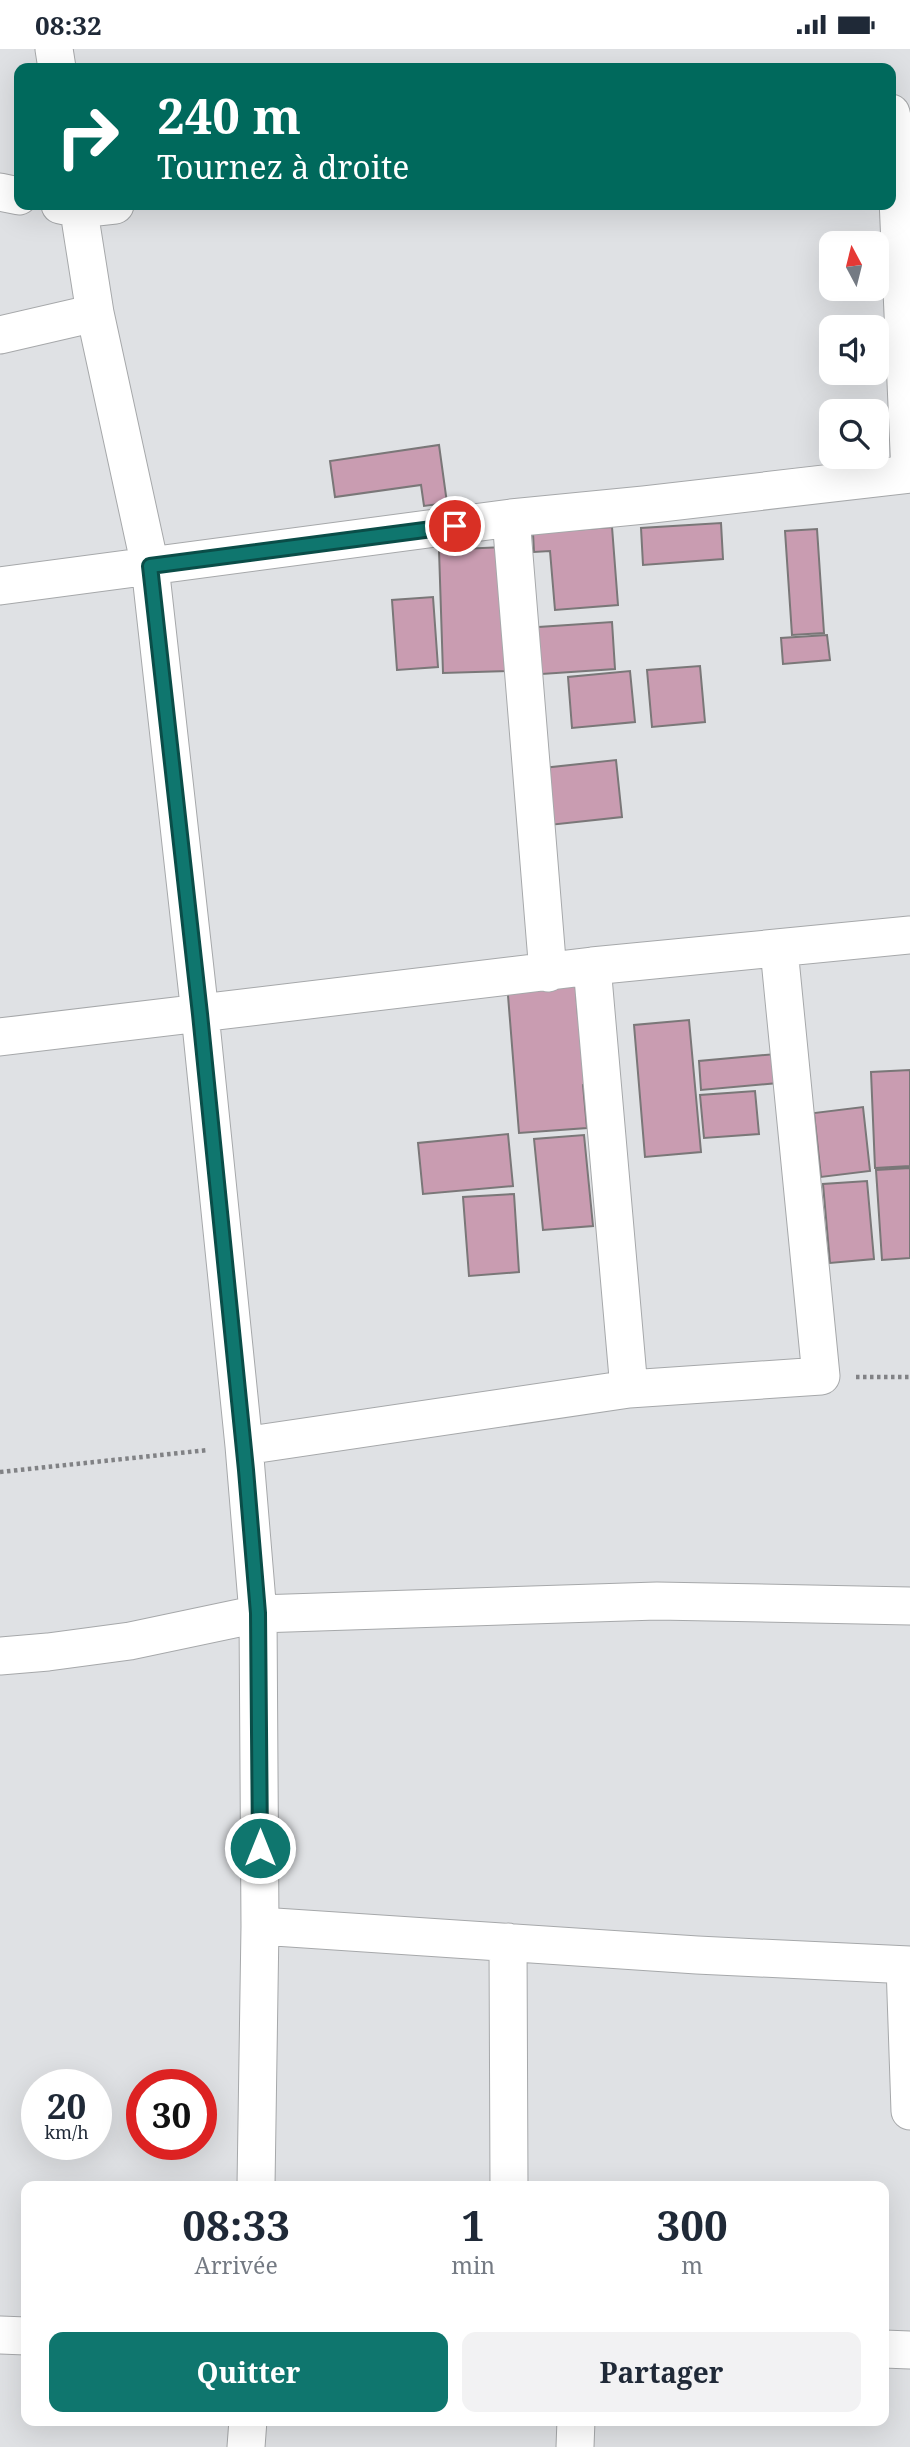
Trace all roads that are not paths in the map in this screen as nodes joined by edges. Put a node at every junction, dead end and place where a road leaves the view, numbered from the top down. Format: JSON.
{"nodes":[{"id":1,"x":896,"y":153,"type":"edge"},
{"id":2,"x":73,"y":210,"type":"edge"},
{"id":3,"x":95,"y":313,"type":"junction"},
{"id":4,"x":0,"y":335,"type":"edge"},
{"id":5,"x":910,"y":474,"type":"edge"},
{"id":6,"x":511,"y":518,"type":"junction"},
{"id":7,"x":150,"y":566,"type":"junction"},
{"id":8,"x":0,"y":586,"type":"edge"},
{"id":9,"x":910,"y":935,"type":"edge"},
{"id":10,"x":779,"y":949,"type":"junction"},
{"id":11,"x":592,"y":966,"type":"junction"},
{"id":12,"x":548,"y":973,"type":"junction"},
{"id":13,"x":200,"y":1014,"type":"junction"},
{"id":14,"x":0,"y":1037,"type":"edge"},
{"id":15,"x":629,"y":1389,"type":"junction"},
{"id":16,"x":244,"y":1446,"type":"junction"},
{"id":17,"x":910,"y":1606,"type":"edge"},
{"id":18,"x":258,"y":1613,"type":"junction"},
{"id":19,"x":0,"y":1656,"type":"edge"},
{"id":20,"x":260,"y":1926,"type":"junction"},
{"id":21,"x":508,"y":1942,"type":"junction"},
{"id":22,"x":907,"y":1965,"type":"edge"},
{"id":23,"x":910,"y":2111,"type":"edge"},
{"id":24,"x":256,"y":2181,"type":"edge"},
{"id":25,"x":509,"y":2181,"type":"edge"},
{"id":26,"x":0,"y":2335,"type":"edge"},
{"id":27,"x":21,"y":2336,"type":"edge"},
{"id":28,"x":889,"y":2349,"type":"edge"},
{"id":29,"x":910,"y":2350,"type":"edge"},
{"id":30,"x":248,"y":2426,"type":"edge"},
{"id":31,"x":576,"y":2426,"type":"edge"},
{"id":32,"x":246,"y":2447,"type":"edge"},
{"id":33,"x":575,"y":2447,"type":"edge"}],
"edges":[{"from":1,"to":5,"type":"street"},
{"from":2,"to":3,"type":"street"},
{"from":3,"to":4,"type":"street"},
{"from":3,"to":7,"type":"street"},
{"from":5,"to":6,"type":"street"},
{"from":6,"to":7,"type":"street"},
{"from":6,"to":12,"type":"street"},
{"from":7,"to":8,"type":"street"},
{"from":7,"to":13,"type":"street"},
{"from":9,"to":10,"type":"street"},
{"from":10,"to":11,"type":"street"},
{"from":10,"to":15,"type":"street"},
{"from":11,"to":12,"type":"street"},
{"from":11,"to":15,"type":"street"},
{"from":12,"to":13,"type":"street"},
{"from":13,"to":14,"type":"street"},
{"from":13,"to":16,"type":"street"},
{"from":15,"to":16,"type":"street"},
{"from":16,"to":18,"type":"street"},
{"from":17,"to":18,"type":"street"},
{"from":18,"to":19,"type":"street"},
{"from":18,"to":20,"type":"street"},
{"from":20,"to":21,"type":"street"},
{"from":20,"to":24,"type":"street"},
{"from":21,"to":22,"type":"street"},
{"from":21,"to":25,"type":"street"},
{"from":22,"to":23,"type":"street"},
{"from":26,"to":27,"type":"street"},
{"from":28,"to":29,"type":"street"},
{"from":30,"to":32,"type":"street"},
{"from":31,"to":33,"type":"street"}]}
